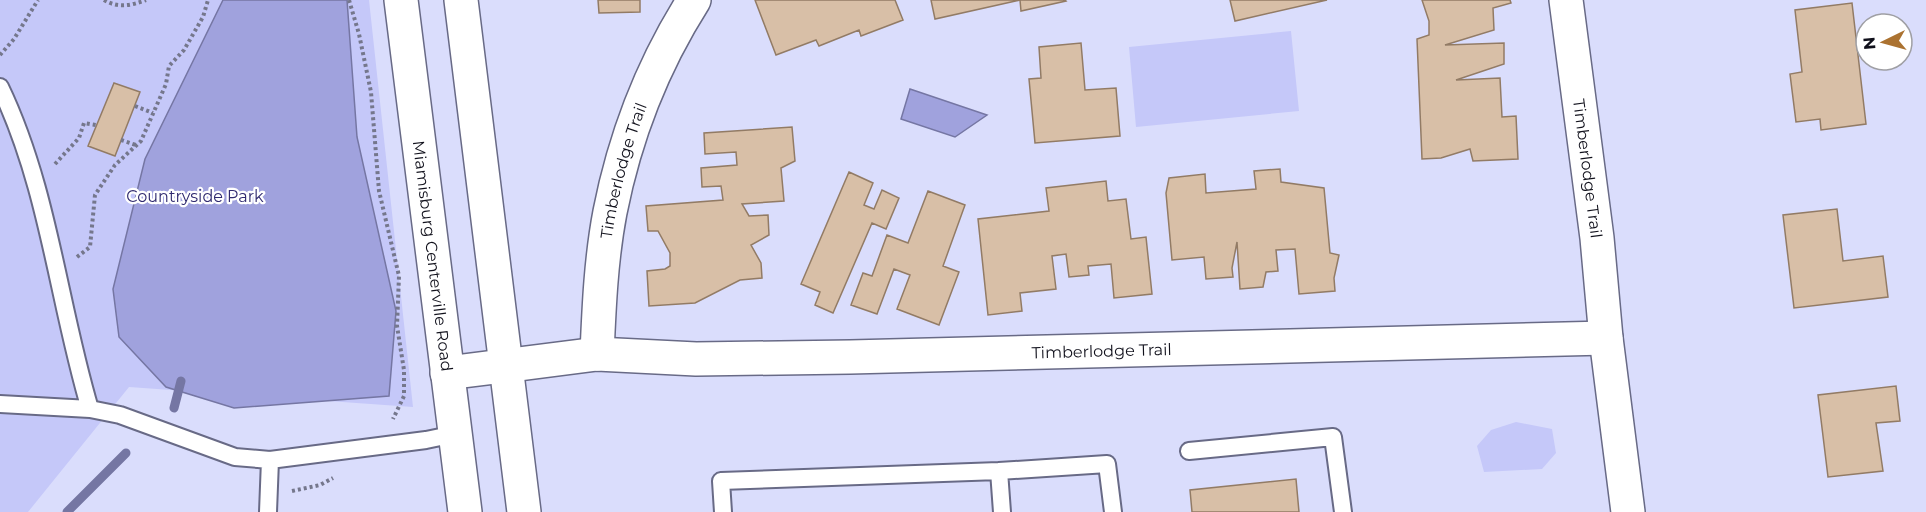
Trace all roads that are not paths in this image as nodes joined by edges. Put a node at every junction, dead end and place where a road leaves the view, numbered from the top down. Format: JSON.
{"nodes":[{"id":1,"x":401,"y":0,"type":"edge"},
{"id":2,"x":461,"y":0,"type":"edge"},
{"id":3,"x":694,"y":0,"type":"edge"},
{"id":4,"x":1566,"y":0,"type":"edge"},
{"id":5,"x":0,"y":87,"type":"edge"},
{"id":6,"x":1606,"y":338,"type":"junction"},
{"id":7,"x":597,"y":354,"type":"junction"},
{"id":8,"x":506,"y":366,"type":"junction"},
{"id":9,"x":447,"y":373,"type":"junction"},
{"id":10,"x":0,"y":404,"type":"edge"},
{"id":11,"x":90,"y":409,"type":"junction"},
{"id":12,"x":454,"y":434,"type":"junction"},
{"id":13,"x":1189,"y":451,"type":"dead end"},
{"id":14,"x":270,"y":460,"type":"junction"},
{"id":15,"x":999,"y":471,"type":"junction"},
{"id":16,"x":268,"y":512,"type":"edge"},
{"id":17,"x":465,"y":512,"type":"edge"},
{"id":18,"x":524,"y":512,"type":"edge"},
{"id":19,"x":723,"y":512,"type":"edge"},
{"id":20,"x":1002,"y":512,"type":"edge"},
{"id":21,"x":1113,"y":512,"type":"edge"},
{"id":22,"x":1343,"y":512,"type":"edge"},
{"id":23,"x":1628,"y":512,"type":"edge"}],
"edges":[{"from":1,"to":9,"type":"street","name":"Miamisburg Centerville Road"},
{"from":2,"to":8,"type":"street"},
{"from":3,"to":7,"type":"street","name":"Timberlodge Trail"},
{"from":4,"to":6,"type":"street","name":"Timberlodge Trail"},
{"from":5,"to":11,"type":"lane"},
{"from":6,"to":7,"type":"street","name":"Timberlodge Trail"},
{"from":6,"to":23,"type":"street","name":"Timberlodge Trail"},
{"from":7,"to":8,"type":"street","name":"Timberlodge Trail"},
{"from":8,"to":9,"type":"street","name":"Timberlodge Trail"},
{"from":8,"to":18,"type":"street"},
{"from":9,"to":12,"type":"street","name":"Miamisburg Centerville Road"},
{"from":10,"to":11,"type":"lane"},
{"from":11,"to":14,"type":"lane"},
{"from":12,"to":14,"type":"lane"},
{"from":12,"to":17,"type":"street","name":"Miamisburg Centerville Road"},
{"from":13,"to":22,"type":"lane"},
{"from":14,"to":16,"type":"lane"},
{"from":15,"to":19,"type":"lane"},
{"from":15,"to":20,"type":"lane"},
{"from":15,"to":21,"type":"lane"}]}
